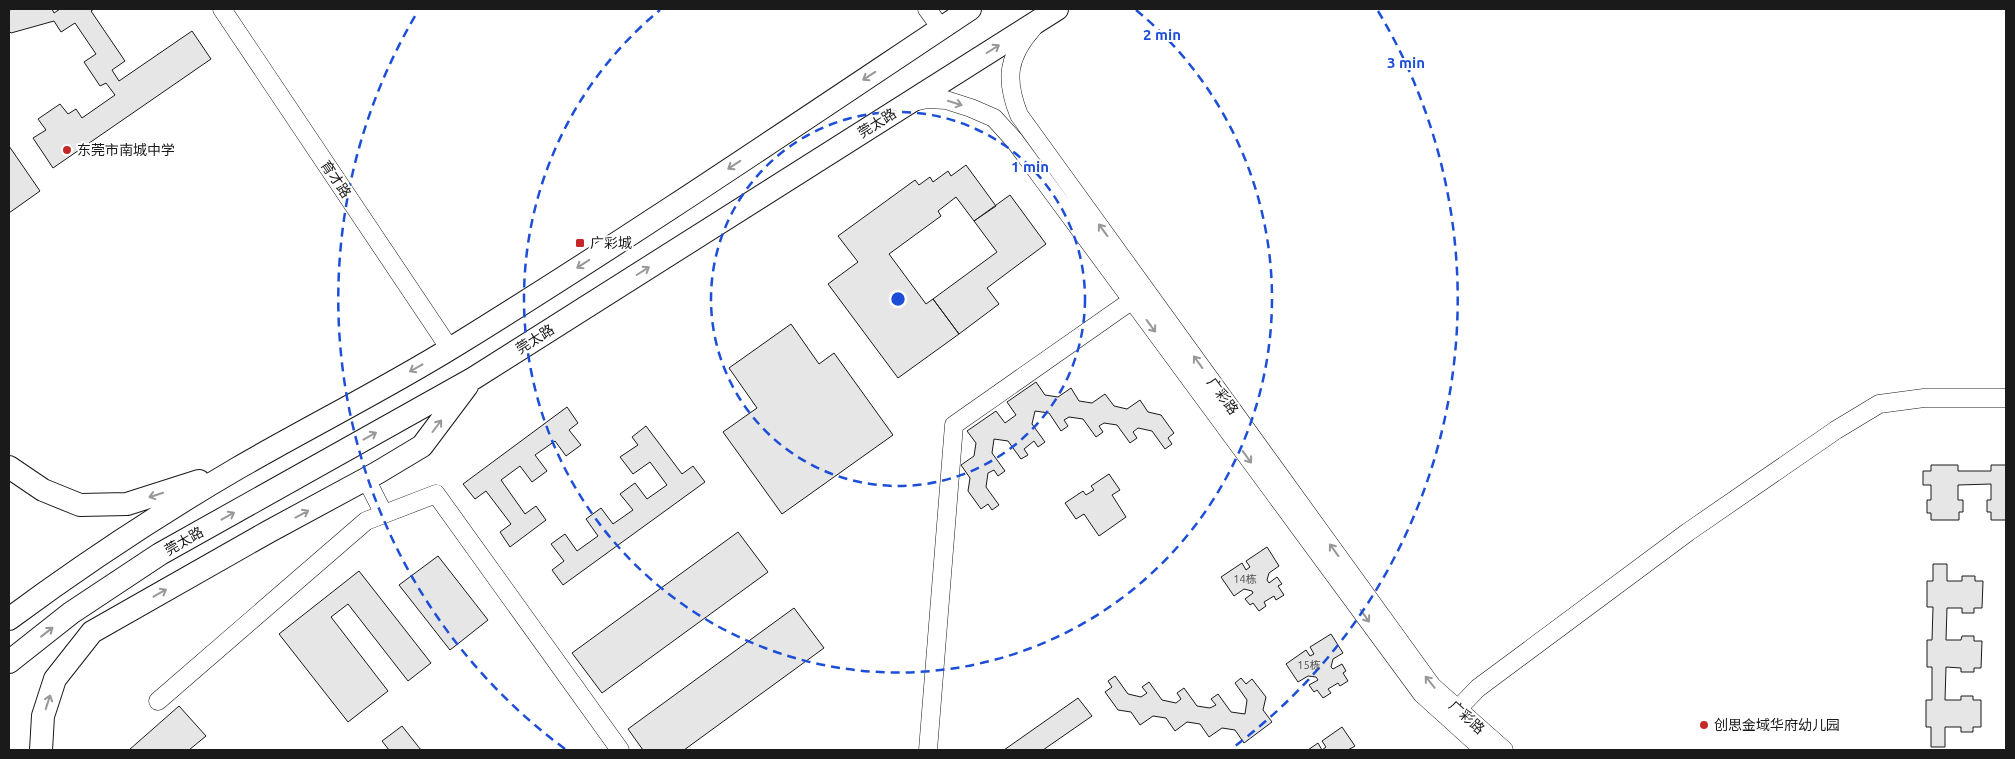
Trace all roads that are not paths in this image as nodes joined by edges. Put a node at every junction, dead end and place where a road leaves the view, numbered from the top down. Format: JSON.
{"nodes":[{"id":1,"x":222,"y":9,"type":"edge"},
{"id":2,"x":927,"y":9,"type":"edge"},
{"id":3,"x":970,"y":9,"type":"edge"},
{"id":4,"x":1049,"y":14,"type":"edge"},
{"id":5,"x":941,"y":28,"type":"junction"},
{"id":6,"x":907,"y":104,"type":"junction"},
{"id":7,"x":1146,"y":290,"type":"junction"},
{"id":8,"x":1132,"y":300,"type":"junction"},
{"id":9,"x":450,"y":349,"type":"junction"},
{"id":10,"x":474,"y":378,"type":"junction"},
{"id":11,"x":2006,"y":398,"type":"edge"},
{"id":12,"x":9,"y":467,"type":"edge"},
{"id":13,"x":236,"y":470,"type":"junction"},
{"id":14,"x":366,"y":479,"type":"junction"},
{"id":15,"x":384,"y":514,"type":"junction"},
{"id":16,"x":9,"y":619,"type":"edge"},
{"id":17,"x":9,"y":662,"type":"edge"},
{"id":18,"x":158,"y":701,"type":"dead end"},
{"id":19,"x":1453,"y":714,"type":"junction"},
{"id":20,"x":41,"y":750,"type":"edge"},
{"id":21,"x":620,"y":750,"type":"edge"},
{"id":22,"x":928,"y":750,"type":"edge"},
{"id":23,"x":1484,"y":750,"type":"edge"},
{"id":24,"x":1504,"y":750,"type":"edge"}],
"edges":[{"from":1,"to":9,"type":"street","name":"育才路"},
{"from":2,"to":5,"type":"street"},
{"from":3,"to":5,"type":"main road"},
{"from":6,"to":4,"type":"main road","name":"莞太路","one_way":true},
{"from":7,"to":4,"type":"street","name":"广彩路","one_way":true},
{"from":5,"to":9,"type":"main road","one_way":true},
{"from":6,"to":8,"type":"street","name":"广彩路","one_way":true},
{"from":10,"to":6,"type":"main road","name":"莞太路","one_way":true},
{"from":7,"to":8,"type":"street"},
{"from":19,"to":7,"type":"street","name":"广彩路","one_way":true},
{"from":8,"to":19,"type":"street","name":"广彩路","one_way":true},
{"from":8,"to":22,"type":"street"},
{"from":9,"to":13,"type":"main road","one_way":true},
{"from":14,"to":10,"type":"main road","one_way":true},
{"from":17,"to":10,"type":"main road","name":"莞太路","one_way":true},
{"from":11,"to":19,"type":"street"},
{"from":13,"to":12,"type":"main road","one_way":true},
{"from":13,"to":16,"type":"main road"},
{"from":14,"to":15,"type":"street"},
{"from":20,"to":14,"type":"main road","one_way":true},
{"from":15,"to":18,"type":"street"},
{"from":15,"to":21,"type":"street"},
{"from":19,"to":23,"type":"street","name":"广彩路"},
{"from":19,"to":24,"type":"street","name":"广彩路"}]}
